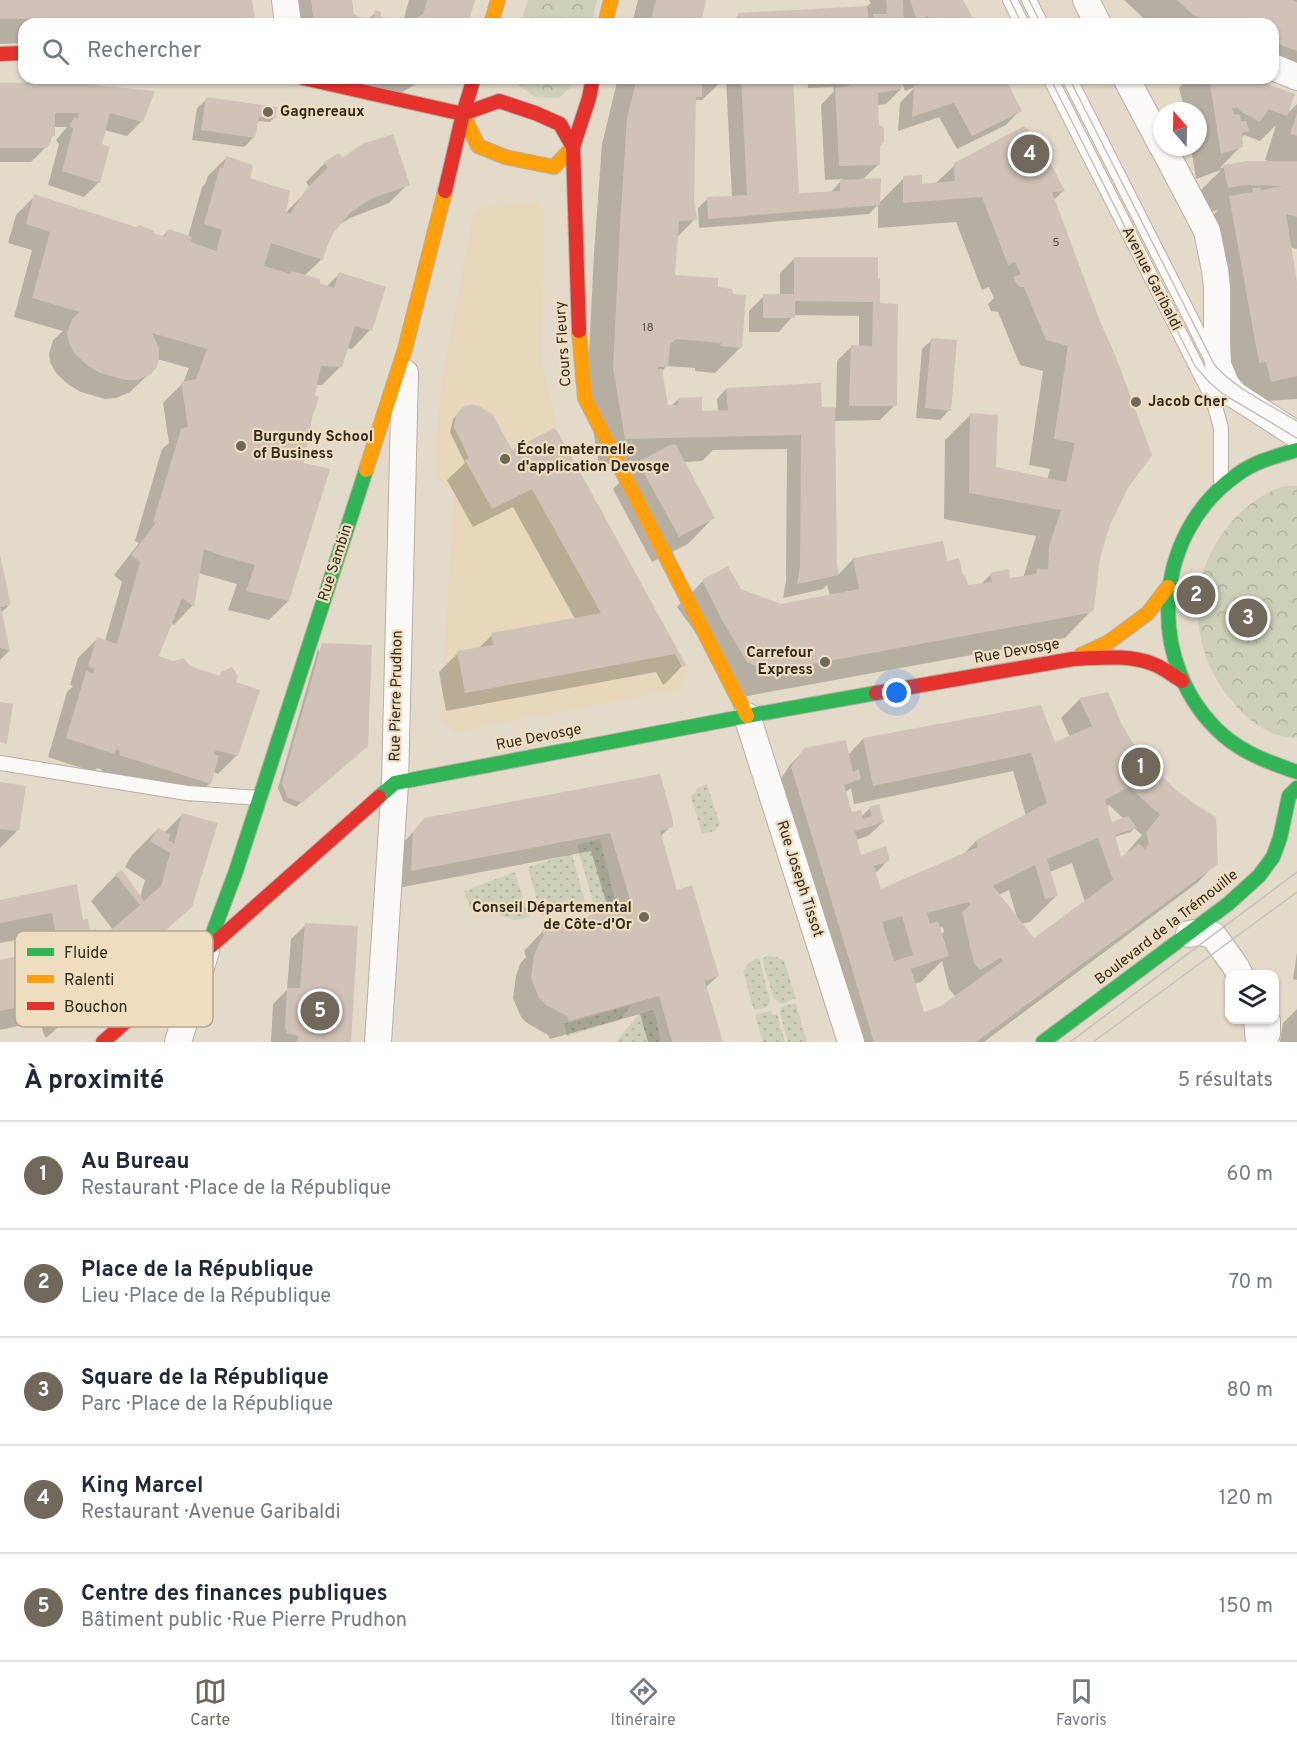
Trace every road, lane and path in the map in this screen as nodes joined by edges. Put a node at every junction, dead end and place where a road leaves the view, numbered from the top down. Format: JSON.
{"nodes":[{"id":1,"x":285,"y":0,"type":"edge"},
{"id":2,"x":498,"y":0,"type":"edge"},
{"id":3,"x":611,"y":0,"type":"edge"},
{"id":4,"x":1010,"y":0,"type":"edge"},
{"id":5,"x":1029,"y":0,"type":"edge"},
{"id":6,"x":1086,"y":0,"type":"edge"},
{"id":7,"x":287,"y":18,"type":"edge"},
{"id":8,"x":493,"y":18,"type":"edge"},
{"id":9,"x":606,"y":18,"type":"edge"},
{"id":10,"x":1019,"y":18,"type":"edge"},
{"id":11,"x":1038,"y":18,"type":"edge"},
{"id":12,"x":1095,"y":18,"type":"edge"},
{"id":13,"x":18,"y":53,"type":"edge"},
{"id":14,"x":0,"y":54,"type":"edge"},
{"id":15,"x":1279,"y":70,"type":"edge"},
{"id":16,"x":1297,"y":77,"type":"edge"},
{"id":17,"x":330,"y":84,"type":"edge"},
{"id":18,"x":472,"y":84,"type":"edge"},
{"id":19,"x":591,"y":84,"type":"edge"},
{"id":20,"x":1053,"y":84,"type":"edge"},
{"id":21,"x":1072,"y":84,"type":"edge"},
{"id":22,"x":1129,"y":84,"type":"edge"},
{"id":23,"x":463,"y":114,"type":"junction"},
{"id":24,"x":1153,"y":129,"type":"edge"},
{"id":25,"x":573,"y":147,"type":"junction"},
{"id":26,"x":1167,"y":156,"type":"edge"},
{"id":27,"x":405,"y":349,"type":"junction"},
{"id":28,"x":1227,"y":386,"type":"junction"},
{"id":29,"x":1297,"y":435,"type":"edge"},
{"id":30,"x":1297,"y":450,"type":"edge"},
{"id":31,"x":1220,"y":488,"type":"junction"},
{"id":32,"x":1168,"y":587,"type":"junction"},
{"id":33,"x":1073,"y":659,"type":"junction"},
{"id":34,"x":1182,"y":681,"type":"junction"},
{"id":35,"x":747,"y":716,"type":"junction"},
{"id":36,"x":0,"y":764,"type":"edge"},
{"id":37,"x":1297,"y":772,"type":"edge"},
{"id":38,"x":395,"y":783,"type":"junction"},
{"id":39,"x":1297,"y":788,"type":"edge"},
{"id":40,"x":260,"y":798,"type":"junction"},
{"id":41,"x":1228,"y":904,"type":"junction"},
{"id":42,"x":213,"y":932,"type":"edge"},
{"id":43,"x":1189,"y":934,"type":"junction"},
{"id":44,"x":213,"y":945,"type":"edge"},
{"id":45,"x":1238,"y":970,"type":"edge"},
{"id":46,"x":1250,"y":970,"type":"edge"},
{"id":47,"x":1257,"y":1024,"type":"edge"},
{"id":48,"x":1273,"y":1024,"type":"edge"},
{"id":49,"x":120,"y":1027,"type":"edge"},
{"id":50,"x":183,"y":1027,"type":"edge"},
{"id":51,"x":103,"y":1042,"type":"edge"},
{"id":52,"x":178,"y":1042,"type":"edge"},
{"id":53,"x":378,"y":1042,"type":"edge"},
{"id":54,"x":851,"y":1042,"type":"edge"},
{"id":55,"x":1043,"y":1042,"type":"edge"},
{"id":56,"x":1259,"y":1042,"type":"edge"},
{"id":57,"x":1270,"y":1042,"type":"edge"}],
"edges":[{"from":1,"to":7,"type":"street"},
{"from":2,"to":8,"type":"main road"},
{"from":3,"to":9,"type":"main road"},
{"from":4,"to":10,"type":"lane"},
{"from":5,"to":11,"type":"lane"},
{"from":6,"to":12,"type":"street"},
{"from":13,"to":14,"type":"main road"},
{"from":15,"to":16,"type":"street"},
{"from":17,"to":23,"type":"main road"},
{"from":18,"to":23,"type":"main road","name":"Rue Sambin"},
{"from":19,"to":25,"type":"main road","name":"Cours Fleury"},
{"from":20,"to":31,"type":"lane","name":"Avenue Garibaldi"},
{"from":21,"to":28,"type":"lane","name":"Avenue Garibaldi"},
{"from":22,"to":24,"type":"street"},
{"from":23,"to":25,"type":"main road"},
{"from":23,"to":25,"type":"main road"},
{"from":23,"to":27,"type":"main road","name":"Rue Sambin"},
{"from":25,"to":35,"type":"main road","name":"Cours Fleury"},
{"from":26,"to":28,"type":"street"},
{"from":27,"to":38,"type":"street","name":"Rue Pierre Prudhon"},
{"from":27,"to":40,"type":"main road","name":"Rue Sambin"},
{"from":28,"to":29,"type":"street","name":"Avenue Garibaldi"},
{"from":30,"to":31,"type":"main road"},
{"from":31,"to":32,"type":"main road"},
{"from":32,"to":33,"type":"main road"},
{"from":32,"to":34,"type":"main road"},
{"from":33,"to":34,"type":"main road"},
{"from":33,"to":35,"type":"main road","name":"Rue Devosge"},
{"from":34,"to":37,"type":"main road"},
{"from":35,"to":38,"type":"main road","name":"Rue Devosge"},
{"from":35,"to":54,"type":"street","name":"Rue Joseph Tissot"},
{"from":36,"to":40,"type":"lane"},
{"from":38,"to":44,"type":"main road"},
{"from":38,"to":53,"type":"street","name":"Rue Pierre Prudhon"},
{"from":39,"to":41,"type":"main road","name":"Boulevard de la Trémouille"},
{"from":40,"to":42,"type":"main road","name":"Rue Sambin"},
{"from":41,"to":43,"type":"main road","name":"Boulevard de la Trémouille"},
{"from":41,"to":46,"type":"lane"},
{"from":43,"to":45,"type":"street"},
{"from":43,"to":55,"type":"main road","name":"Boulevard de la Trémouille"},
{"from":47,"to":56,"type":"street"},
{"from":48,"to":57,"type":"lane"},
{"from":49,"to":51,"type":"main road"},
{"from":50,"to":52,"type":"street","name":"Rue Sambin"}]}
